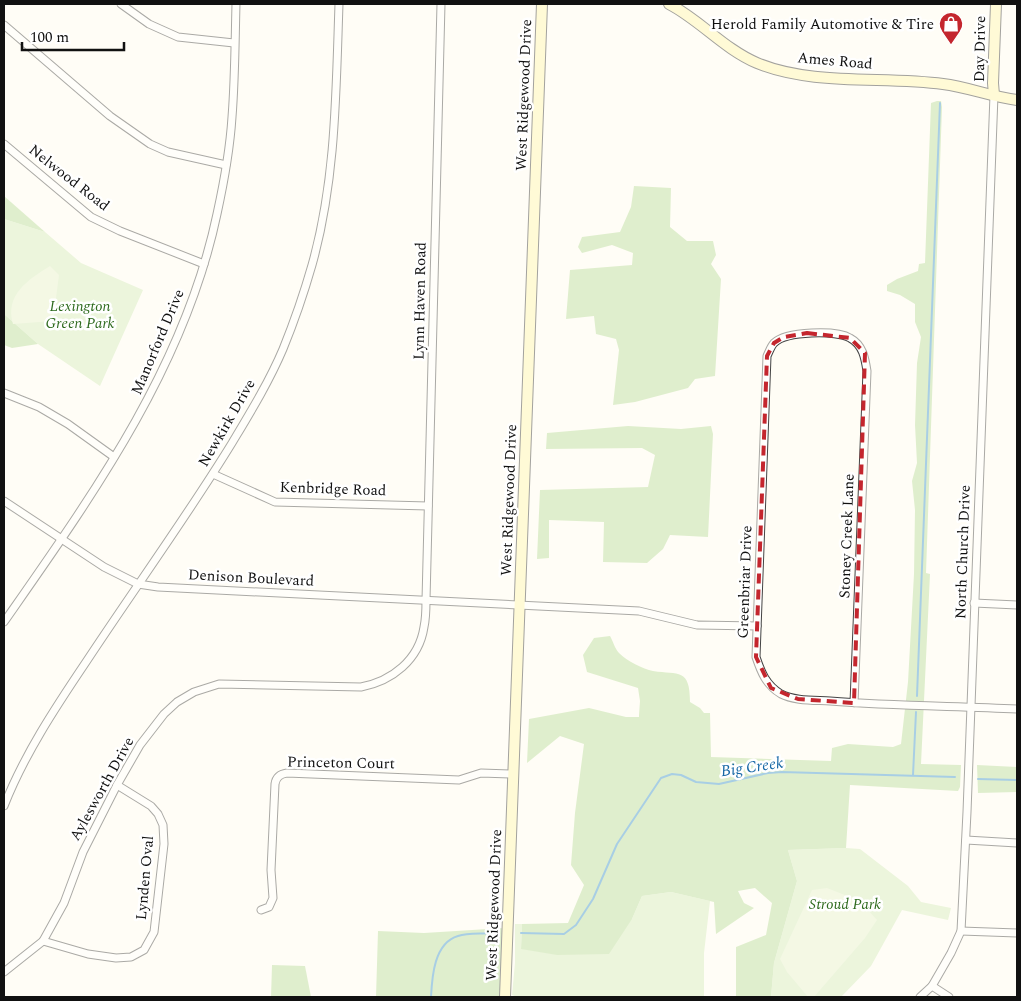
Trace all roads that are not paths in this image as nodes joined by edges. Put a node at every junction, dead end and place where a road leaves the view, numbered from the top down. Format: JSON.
{"nodes":[{"id":1,"x":121,"y":4,"type":"edge"},
{"id":2,"x":236,"y":4,"type":"edge"},
{"id":3,"x":338,"y":4,"type":"edge"},
{"id":4,"x":441,"y":4,"type":"edge"},
{"id":5,"x":542,"y":4,"type":"edge"},
{"id":6,"x":669,"y":4,"type":"edge"},
{"id":7,"x":996,"y":4,"type":"edge"},
{"id":8,"x":4,"y":25,"type":"edge"},
{"id":9,"x":234,"y":43,"type":"junction"},
{"id":10,"x":994,"y":94,"type":"junction"},
{"id":11,"x":1017,"y":100,"type":"edge"},
{"id":12,"x":4,"y":144,"type":"edge"},
{"id":13,"x":226,"y":165,"type":"junction"},
{"id":14,"x":204,"y":264,"type":"junction"},
{"id":15,"x":867,"y":371,"type":"joint"},
{"id":16,"x":4,"y":393,"type":"edge"},
{"id":17,"x":114,"y":458,"type":"junction"},
{"id":18,"x":213,"y":474,"type":"junction"},
{"id":19,"x":4,"y":501,"type":"edge"},
{"id":20,"x":428,"y":506,"type":"junction"},
{"id":21,"x":62,"y":539,"type":"junction"},
{"id":22,"x":138,"y":584,"type":"junction"},
{"id":23,"x":426,"y":600,"type":"junction"},
{"id":24,"x":974,"y":603,"type":"junction"},
{"id":25,"x":520,"y":604,"type":"junction"},
{"id":26,"x":1017,"y":606,"type":"edge"},
{"id":27,"x":4,"y":622,"type":"edge"},
{"id":28,"x":757,"y":626,"type":"junction"},
{"id":29,"x":854,"y":703,"type":"junction"},
{"id":30,"x":971,"y":707,"type":"junction"},
{"id":31,"x":1017,"y":708,"type":"edge"},
{"id":32,"x":513,"y":774,"type":"junction"},
{"id":33,"x":117,"y":785,"type":"junction"},
{"id":34,"x":4,"y":806,"type":"edge"},
{"id":35,"x":966,"y":840,"type":"junction"},
{"id":36,"x":1017,"y":843,"type":"edge"},
{"id":37,"x":261,"y":910,"type":"dead end"},
{"id":38,"x":960,"y":931,"type":"junction"},
{"id":39,"x":1017,"y":933,"type":"edge"},
{"id":40,"x":43,"y":942,"type":"junction"},
{"id":41,"x":4,"y":972,"type":"edge"},
{"id":42,"x":932,"y":986,"type":"junction"},
{"id":43,"x":506,"y":997,"type":"edge"},
{"id":44,"x":920,"y":997,"type":"edge"},
{"id":45,"x":949,"y":997,"type":"edge"}],
"edges":[{"from":1,"to":9,"type":"street"},
{"from":2,"to":9,"type":"street","name":"Manorford Drive"},
{"from":3,"to":18,"type":"street","name":"Newkirk Drive"},
{"from":4,"to":20,"type":"street","name":"Lynn Haven Road"},
{"from":5,"to":25,"type":"main road","name":"West Ridgewood Drive"},
{"from":6,"to":10,"type":"main road","name":"Ames Road"},
{"from":7,"to":10,"type":"main road","name":"Day Drive"},
{"from":8,"to":13,"type":"street"},
{"from":9,"to":13,"type":"street","name":"Manorford Drive"},
{"from":10,"to":11,"type":"main road","name":"Ames Road"},
{"from":10,"to":24,"type":"street","name":"North Church Drive"},
{"from":12,"to":14,"type":"street","name":"Nelwood Road"},
{"from":13,"to":14,"type":"street","name":"Manorford Drive"},
{"from":14,"to":17,"type":"street","name":"Manorford Drive"},
{"from":15,"to":28,"type":"street","name":"Greenbriar Drive"},
{"from":15,"to":29,"type":"street","name":"Stoney Creek Lane"},
{"from":16,"to":17,"type":"street"},
{"from":17,"to":21,"type":"street","name":"Manorford Drive"},
{"from":18,"to":20,"type":"street","name":"Kenbridge Road"},
{"from":18,"to":22,"type":"street","name":"Newkirk Drive"},
{"from":19,"to":21,"type":"street","name":"Denison Boulevard"},
{"from":20,"to":23,"type":"street","name":"Lynn Haven Road"},
{"from":21,"to":22,"type":"street","name":"Denison Boulevard"},
{"from":21,"to":27,"type":"street","name":"Manorford Drive"},
{"from":22,"to":23,"type":"street","name":"Denison Boulevard"},
{"from":22,"to":34,"type":"street","name":"Newkirk Drive"},
{"from":23,"to":25,"type":"street","name":"Denison Boulevard"},
{"from":23,"to":33,"type":"street","name":"Aylesworth Drive"},
{"from":24,"to":26,"type":"street"},
{"from":24,"to":30,"type":"street","name":"North Church Drive"},
{"from":25,"to":28,"type":"street","name":"Denison Boulevard"},
{"from":25,"to":32,"type":"main road","name":"West Ridgewood Drive"},
{"from":28,"to":29,"type":"street","name":"Greenbriar Drive"},
{"from":29,"to":30,"type":"street","name":"Greenbriar Drive"},
{"from":30,"to":31,"type":"street","name":"Greenbriar Drive"},
{"from":30,"to":35,"type":"street","name":"North Church Drive"},
{"from":32,"to":37,"type":"street","name":"Princeton Court"},
{"from":32,"to":43,"type":"main road","name":"West Ridgewood Drive"},
{"from":33,"to":40,"type":"street","name":"Aylesworth Drive"},
{"from":33,"to":40,"type":"street","name":"Lynden Oval"},
{"from":35,"to":36,"type":"street"},
{"from":35,"to":38,"type":"street","name":"North Church Drive"},
{"from":38,"to":39,"type":"street"},
{"from":38,"to":42,"type":"street","name":"North Church Drive"},
{"from":40,"to":41,"type":"street","name":"Aylesworth Drive"},
{"from":42,"to":44,"type":"street","name":"North Church Drive"},
{"from":42,"to":45,"type":"street"}]}
